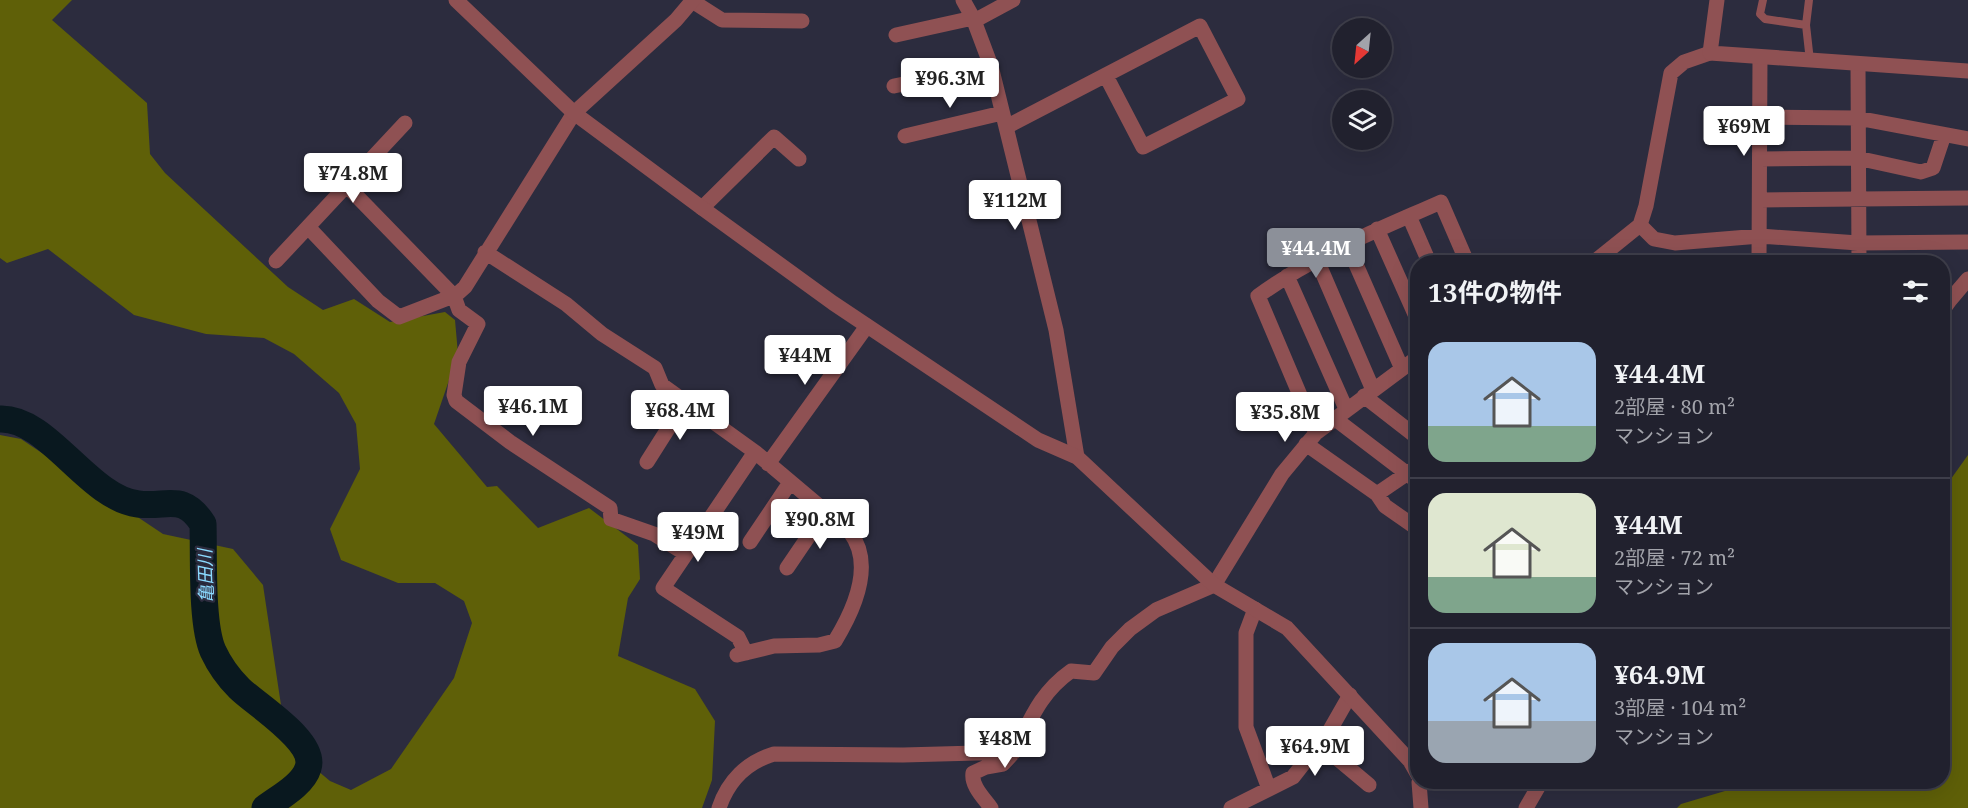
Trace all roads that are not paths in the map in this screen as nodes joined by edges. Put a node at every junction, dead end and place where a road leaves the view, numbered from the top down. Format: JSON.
{"nodes":[{"id":1,"x":456,"y":0,"type":"edge"},
{"id":2,"x":693,"y":0,"type":"edge"},
{"id":3,"x":963,"y":0,"type":"edge"},
{"id":4,"x":1013,"y":0,"type":"edge"},
{"id":5,"x":1717,"y":0,"type":"edge"},
{"id":6,"x":1763,"y":0,"type":"edge"},
{"id":7,"x":1809,"y":0,"type":"edge"},
{"id":8,"x":974,"y":19,"type":"junction"},
{"id":9,"x":802,"y":21,"type":"dead end"},
{"id":10,"x":1806,"y":26,"type":"junction"},
{"id":11,"x":896,"y":35,"type":"dead end"},
{"id":12,"x":1710,"y":53,"type":"junction"},
{"id":13,"x":1760,"y":57,"type":"junction"},
{"id":14,"x":1810,"y":61,"type":"junction"},
{"id":15,"x":1858,"y":64,"type":"junction"},
{"id":16,"x":991,"y":66,"type":"junction"},
{"id":17,"x":1968,"y":71,"type":"edge"},
{"id":18,"x":1106,"y":76,"type":"junction"},
{"id":19,"x":894,"y":86,"type":"dead end"},
{"id":20,"x":574,"y":113,"type":"junction"},
{"id":21,"x":1760,"y":117,"type":"junction"},
{"id":22,"x":1857,"y":118,"type":"junction"},
{"id":23,"x":1004,"y":120,"type":"junction"},
{"id":24,"x":405,"y":123,"type":"dead end"},
{"id":25,"x":1944,"y":135,"type":"junction"},
{"id":26,"x":905,"y":136,"type":"dead end"},
{"id":27,"x":1968,"y":139,"type":"edge"},
{"id":28,"x":1857,"y":158,"type":"junction"},
{"id":29,"x":799,"y":159,"type":"dead end"},
{"id":30,"x":1760,"y":159,"type":"junction"},
{"id":31,"x":347,"y":186,"type":"junction"},
{"id":32,"x":1968,"y":198,"type":"edge"},
{"id":33,"x":1857,"y":199,"type":"junction"},
{"id":34,"x":1760,"y":200,"type":"junction"},
{"id":35,"x":702,"y":208,"type":"junction"},
{"id":36,"x":1409,"y":216,"type":"junction"},
{"id":37,"x":1640,"y":225,"type":"junction"},
{"id":38,"x":309,"y":228,"type":"junction"},
{"id":39,"x":1377,"y":229,"type":"junction"},
{"id":40,"x":1760,"y":236,"type":"junction"},
{"id":41,"x":1968,"y":242,"type":"edge"},
{"id":42,"x":1858,"y":243,"type":"junction"},
{"id":43,"x":1347,"y":244,"type":"junction"},
{"id":44,"x":484,"y":252,"type":"junction"},
{"id":45,"x":1426,"y":255,"type":"edge"},
{"id":46,"x":1464,"y":255,"type":"edge"},
{"id":47,"x":1603,"y":255,"type":"edge"},
{"id":48,"x":1759,"y":255,"type":"edge"},
{"id":49,"x":1859,"y":255,"type":"edge"},
{"id":50,"x":1317,"y":260,"type":"junction"},
{"id":51,"x":276,"y":261,"type":"dead end"},
{"id":52,"x":1287,"y":276,"type":"junction"},
{"id":53,"x":1964,"y":282,"type":"edge"},
{"id":54,"x":454,"y":296,"type":"junction"},
{"id":55,"x":1950,"y":300,"type":"edge"},
{"id":56,"x":1410,"y":303,"type":"edge"},
{"id":57,"x":867,"y":326,"type":"junction"},
{"id":58,"x":1410,"y":365,"type":"edge"},
{"id":59,"x":1410,"y":368,"type":"edge"},
{"id":60,"x":1369,"y":393,"type":"junction"},
{"id":61,"x":685,"y":402,"type":"junction"},
{"id":62,"x":1340,"y":414,"type":"junction"},
{"id":63,"x":1410,"y":431,"type":"edge"},
{"id":64,"x":1311,"y":438,"type":"junction"},
{"id":65,"x":755,"y":452,"type":"junction"},
{"id":66,"x":1077,"y":457,"type":"junction"},
{"id":67,"x":647,"y":462,"type":"dead end"},
{"id":68,"x":768,"y":464,"type":"junction"},
{"id":69,"x":1410,"y":471,"type":"edge"},
{"id":70,"x":1410,"y":476,"type":"edge"},
{"id":71,"x":789,"y":484,"type":"junction"},
{"id":72,"x":1377,"y":494,"type":"junction"},
{"id":73,"x":825,"y":513,"type":"junction"},
{"id":74,"x":1410,"y":523,"type":"edge"},
{"id":75,"x":750,"y":542,"type":"dead end"},
{"id":76,"x":684,"y":553,"type":"junction"},
{"id":77,"x":787,"y":568,"type":"dead end"},
{"id":78,"x":1214,"y":585,"type":"junction"},
{"id":79,"x":1255,"y":609,"type":"junction"},
{"id":80,"x":1350,"y":695,"type":"junction"},
{"id":81,"x":1320,"y":744,"type":"junction"},
{"id":82,"x":1014,"y":752,"type":"junction"},
{"id":83,"x":1410,"y":761,"type":"edge"},
{"id":84,"x":1369,"y":785,"type":"dead end"},
{"id":85,"x":1269,"y":789,"type":"junction"},
{"id":86,"x":1420,"y":789,"type":"edge"},
{"id":87,"x":1537,"y":789,"type":"edge"},
{"id":88,"x":719,"y":808,"type":"edge"},
{"id":89,"x":991,"y":808,"type":"edge"},
{"id":90,"x":1231,"y":808,"type":"edge"},
{"id":91,"x":1421,"y":808,"type":"edge"},
{"id":92,"x":1526,"y":808,"type":"edge"}],
"edges":[{"from":1,"to":20,"type":"street"},
{"from":2,"to":9,"type":"street"},
{"from":2,"to":20,"type":"street"},
{"from":3,"to":8,"type":"street"},
{"from":4,"to":8,"type":"street"},
{"from":5,"to":12,"type":"street"},
{"from":6,"to":10,"type":"lane"},
{"from":7,"to":10,"type":"lane"},
{"from":8,"to":11,"type":"street"},
{"from":8,"to":16,"type":"street"},
{"from":10,"to":14,"type":"lane"},
{"from":12,"to":13,"type":"street"},
{"from":12,"to":37,"type":"street"},
{"from":13,"to":14,"type":"street"},
{"from":13,"to":21,"type":"street"},
{"from":14,"to":15,"type":"street"},
{"from":15,"to":17,"type":"street"},
{"from":15,"to":22,"type":"street"},
{"from":16,"to":19,"type":"street"},
{"from":16,"to":23,"type":"street"},
{"from":18,"to":18,"type":"street"},
{"from":18,"to":23,"type":"street"},
{"from":20,"to":35,"type":"street"},
{"from":20,"to":44,"type":"street"},
{"from":21,"to":22,"type":"street"},
{"from":21,"to":30,"type":"street"},
{"from":22,"to":25,"type":"street"},
{"from":22,"to":28,"type":"street"},
{"from":23,"to":26,"type":"street"},
{"from":23,"to":66,"type":"street"},
{"from":24,"to":31,"type":"street"},
{"from":25,"to":27,"type":"street"},
{"from":25,"to":28,"type":"street"},
{"from":28,"to":30,"type":"street"},
{"from":28,"to":33,"type":"street"},
{"from":29,"to":35,"type":"street"},
{"from":30,"to":34,"type":"street"},
{"from":31,"to":38,"type":"street"},
{"from":31,"to":54,"type":"street"},
{"from":32,"to":33,"type":"street"},
{"from":33,"to":34,"type":"street"},
{"from":33,"to":42,"type":"street"},
{"from":34,"to":40,"type":"street"},
{"from":35,"to":57,"type":"street"},
{"from":36,"to":39,"type":"street"},
{"from":36,"to":45,"type":"street"},
{"from":36,"to":46,"type":"street"},
{"from":37,"to":40,"type":"street"},
{"from":37,"to":47,"type":"street"},
{"from":38,"to":51,"type":"street"},
{"from":38,"to":54,"type":"street"},
{"from":39,"to":43,"type":"street"},
{"from":39,"to":56,"type":"street"},
{"from":40,"to":42,"type":"street"},
{"from":40,"to":48,"type":"street"},
{"from":41,"to":42,"type":"street"},
{"from":42,"to":49,"type":"street"},
{"from":43,"to":50,"type":"street"},
{"from":43,"to":58,"type":"street"},
{"from":44,"to":54,"type":"street"},
{"from":44,"to":61,"type":"street"},
{"from":50,"to":52,"type":"street"},
{"from":50,"to":60,"type":"street"},
{"from":52,"to":62,"type":"street"},
{"from":52,"to":64,"type":"street"},
{"from":53,"to":55,"type":"street"},
{"from":54,"to":76,"type":"street"},
{"from":57,"to":66,"type":"street"},
{"from":57,"to":68,"type":"street"},
{"from":59,"to":60,"type":"street"},
{"from":60,"to":62,"type":"street"},
{"from":60,"to":63,"type":"street"},
{"from":61,"to":65,"type":"street"},
{"from":61,"to":67,"type":"street"},
{"from":62,"to":64,"type":"street"},
{"from":62,"to":69,"type":"street"},
{"from":64,"to":72,"type":"street"},
{"from":64,"to":78,"type":"street"},
{"from":65,"to":68,"type":"street"},
{"from":65,"to":76,"type":"street"},
{"from":66,"to":78,"type":"street"},
{"from":68,"to":71,"type":"street"},
{"from":70,"to":72,"type":"street"},
{"from":71,"to":73,"type":"street"},
{"from":71,"to":75,"type":"street"},
{"from":72,"to":74,"type":"street"},
{"from":73,"to":76,"type":"street"},
{"from":73,"to":77,"type":"street"},
{"from":78,"to":79,"type":"street"},
{"from":78,"to":82,"type":"street"},
{"from":79,"to":80,"type":"street"},
{"from":79,"to":85,"type":"street"},
{"from":80,"to":81,"type":"street"},
{"from":80,"to":83,"type":"street"},
{"from":81,"to":84,"type":"street"},
{"from":81,"to":85,"type":"street"},
{"from":82,"to":88,"type":"street"},
{"from":82,"to":89,"type":"street"},
{"from":85,"to":90,"type":"street"},
{"from":86,"to":91,"type":"street"},
{"from":87,"to":92,"type":"street"}]}
